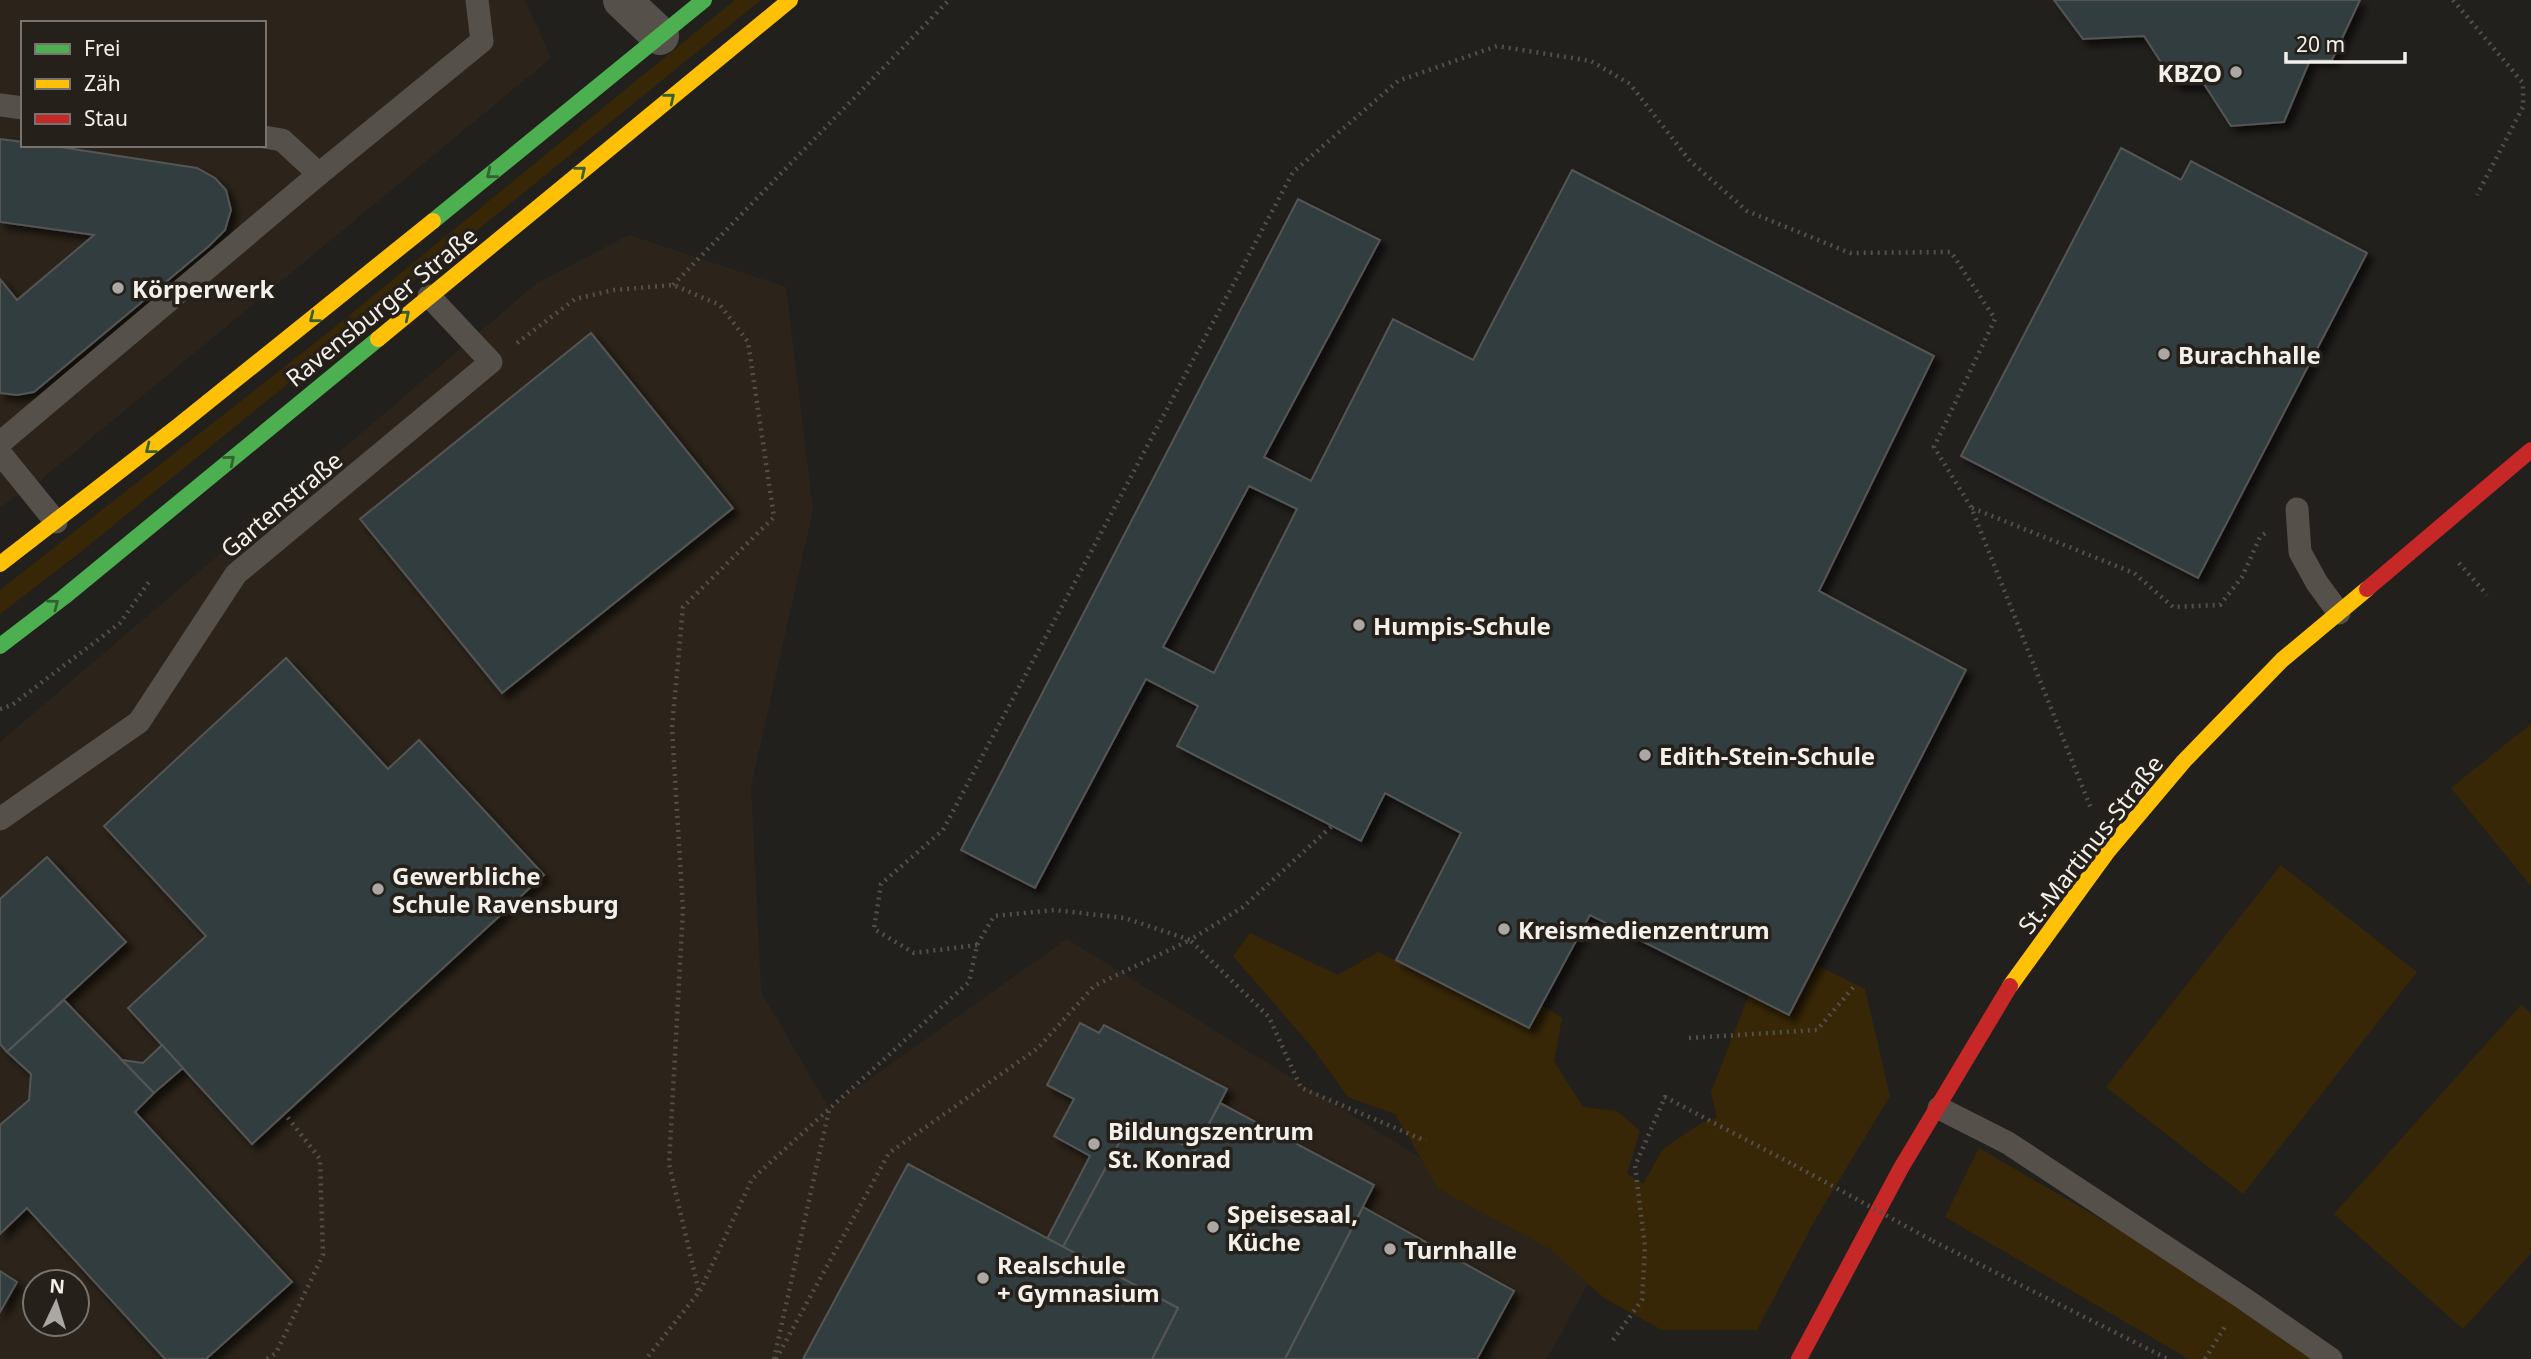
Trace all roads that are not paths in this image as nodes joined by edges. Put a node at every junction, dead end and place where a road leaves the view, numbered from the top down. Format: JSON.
{"nodes":[{"id":1,"x":477,"y":0,"type":"edge"},
{"id":2,"x":622,"y":0,"type":"edge"},
{"id":3,"x":704,"y":0,"type":"edge"},
{"id":4,"x":790,"y":0,"type":"edge"},
{"id":5,"x":660,"y":36,"type":"junction"},
{"id":6,"x":0,"y":105,"type":"edge"},
{"id":7,"x":21,"y":108,"type":"edge"},
{"id":8,"x":266,"y":137,"type":"edge"},
{"id":9,"x":319,"y":174,"type":"junction"},
{"id":10,"x":429,"y":296,"type":"junction"},
{"id":11,"x":0,"y":443,"type":"edge"},
{"id":12,"x":2531,"y":450,"type":"edge"},
{"id":13,"x":0,"y":453,"type":"edge"},
{"id":14,"x":2297,"y":509,"type":"road end"},
{"id":15,"x":56,"y":522,"type":"junction"},
{"id":16,"x":0,"y":564,"type":"edge"},
{"id":17,"x":2339,"y":613,"type":"junction"},
{"id":18,"x":0,"y":646,"type":"edge"},
{"id":19,"x":0,"y":819,"type":"edge"},
{"id":20,"x":1938,"y":1108,"type":"junction"},
{"id":21,"x":1799,"y":1359,"type":"edge"},
{"id":22,"x":2331,"y":1359,"type":"edge"}],
"edges":[{"from":1,"to":9,"type":"lane"},
{"from":2,"to":5,"type":"street"},
{"from":3,"to":5,"type":"main road","name":"Ravensburger Straße"},
{"from":10,"to":4,"type":"main road","name":"Ravensburger Straße","one_way":true},
{"from":5,"to":15,"type":"main road","name":"Ravensburger Straße","one_way":true},
{"from":6,"to":7,"type":"lane"},
{"from":8,"to":9,"type":"lane"},
{"from":9,"to":11,"type":"lane"},
{"from":18,"to":10,"type":"main road","name":"Ravensburger Straße","one_way":true},
{"from":10,"to":19,"type":"lane","name":"Gartenstraße"},
{"from":12,"to":17,"type":"main road","name":"St.-Martinus-Straße"},
{"from":13,"to":15,"type":"lane"},
{"from":14,"to":17,"type":"lane"},
{"from":15,"to":16,"type":"main road","name":"Ravensburger Straße"},
{"from":17,"to":20,"type":"main road","name":"St.-Martinus-Straße"},
{"from":20,"to":21,"type":"main road","name":"St.-Martinus-Straße"},
{"from":20,"to":22,"type":"lane"}]}
